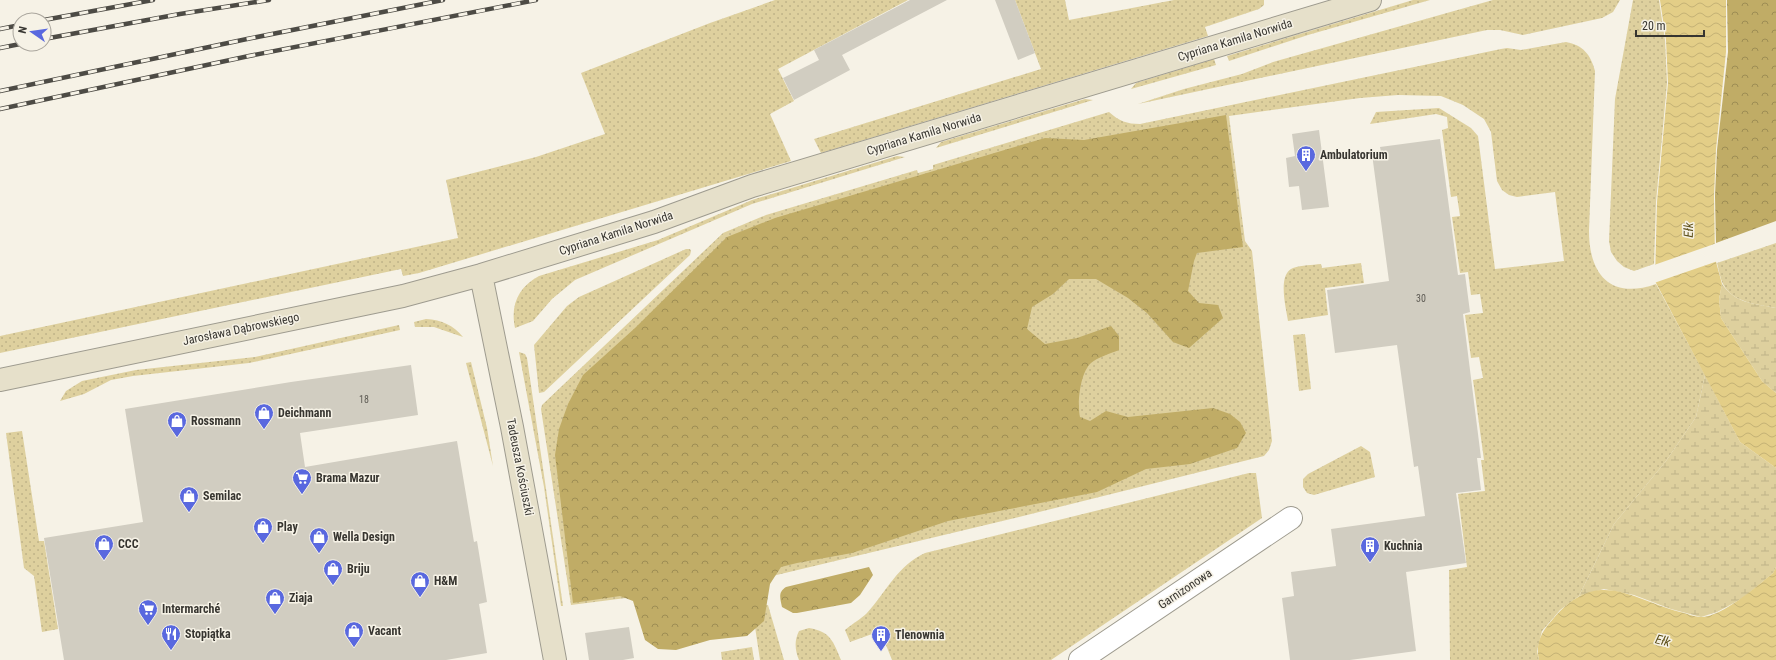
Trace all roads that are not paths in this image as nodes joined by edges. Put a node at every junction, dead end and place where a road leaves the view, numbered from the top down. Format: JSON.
{"nodes":[{"id":1,"x":1370,"y":0,"type":"edge"},
{"id":2,"x":481,"y":275,"type":"junction"},
{"id":3,"x":0,"y":380,"type":"edge"},
{"id":4,"x":1291,"y":518,"type":"dead end"},
{"id":5,"x":556,"y":660,"type":"edge"},
{"id":6,"x":1080,"y":660,"type":"edge"}],
"edges":[{"from":1,"to":2,"type":"street","name":"Cypriana Kamila Norwida"},
{"from":2,"to":3,"type":"street","name":"Jarosława Dąbrowskiego"},
{"from":2,"to":5,"type":"street","name":"Tadeusza Kościuszki"},
{"from":4,"to":6,"type":"street","name":"Garnizonowa"}]}
